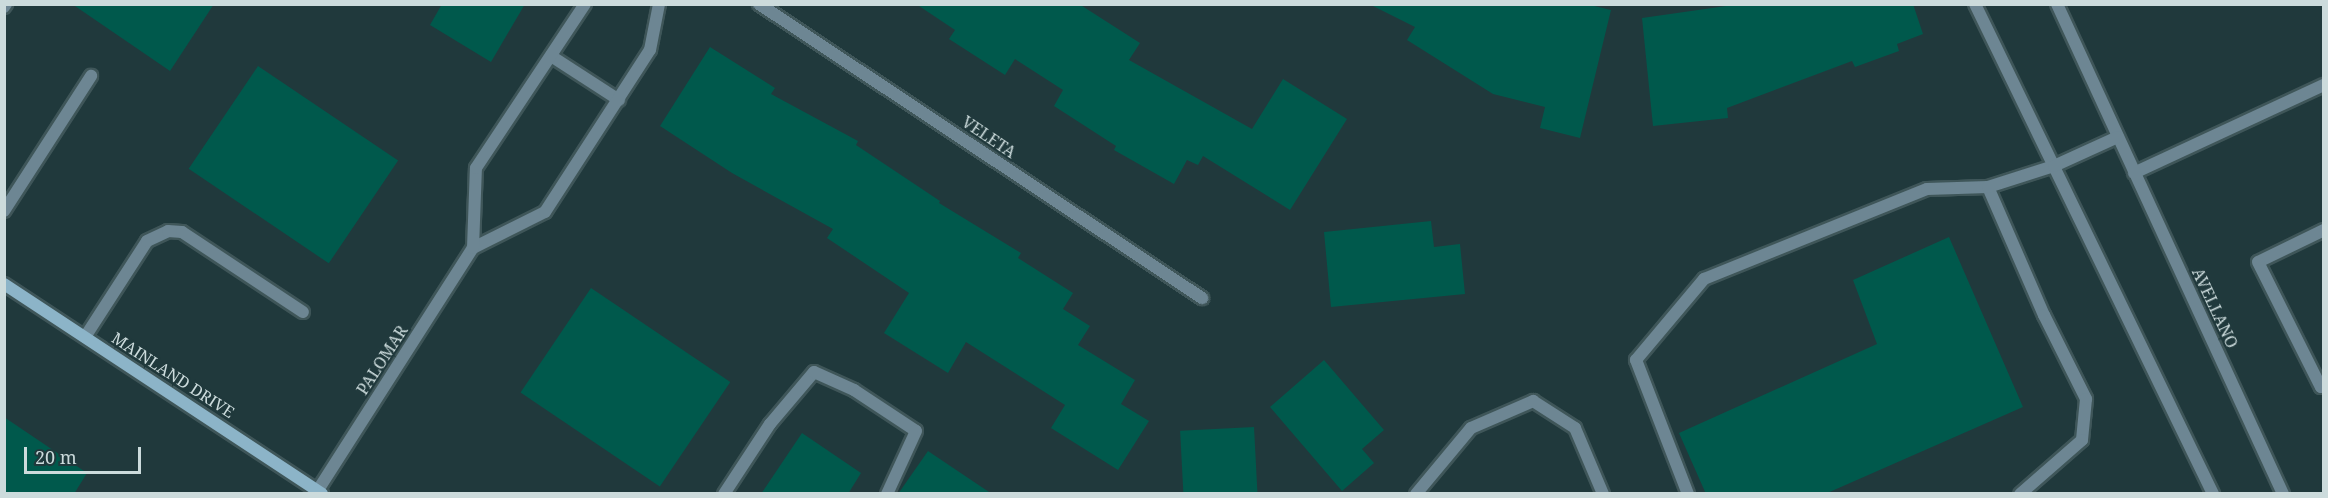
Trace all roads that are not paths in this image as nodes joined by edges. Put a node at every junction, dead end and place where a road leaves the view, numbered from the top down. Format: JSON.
{"nodes":[{"id":1,"x":585,"y":4,"type":"edge"},
{"id":2,"x":659,"y":4,"type":"edge"},
{"id":3,"x":759,"y":4,"type":"edge"},
{"id":4,"x":2057,"y":4,"type":"edge"},
{"id":5,"x":1975,"y":5,"type":"edge"},
{"id":6,"x":551,"y":56,"type":"junction"},
{"id":7,"x":91,"y":76,"type":"dead end"},
{"id":8,"x":2324,"y":85,"type":"edge"},
{"id":9,"x":619,"y":100,"type":"junction"},
{"id":10,"x":2118,"y":137,"type":"junction"},
{"id":11,"x":2054,"y":166,"type":"junction"},
{"id":12,"x":2134,"y":173,"type":"junction"},
{"id":13,"x":1988,"y":187,"type":"junction"},
{"id":14,"x":4,"y":211,"type":"edge"},
{"id":15,"x":2324,"y":230,"type":"edge"},
{"id":16,"x":473,"y":248,"type":"junction"},
{"id":17,"x":4,"y":284,"type":"edge"},
{"id":18,"x":1202,"y":298,"type":"dead end"},
{"id":19,"x":303,"y":312,"type":"dead end"},
{"id":20,"x":85,"y":337,"type":"junction"},
{"id":21,"x":2324,"y":386,"type":"edge"},
{"id":22,"x":320,"y":492,"type":"edge"},
{"id":23,"x":724,"y":494,"type":"edge"},
{"id":24,"x":887,"y":494,"type":"edge"},
{"id":25,"x":1416,"y":494,"type":"edge"},
{"id":26,"x":1603,"y":494,"type":"edge"},
{"id":27,"x":1688,"y":494,"type":"edge"},
{"id":28,"x":2020,"y":494,"type":"edge"},
{"id":29,"x":2213,"y":494,"type":"edge"},
{"id":30,"x":2283,"y":494,"type":"edge"}],
"edges":[{"from":1,"to":6,"type":"street"},
{"from":2,"to":9,"type":"street"},
{"from":3,"to":18,"type":"street","name":"VELETA"},
{"from":4,"to":10,"type":"street","name":"AVELLANO"},
{"from":5,"to":11,"type":"street"},
{"from":6,"to":9,"type":"street"},
{"from":6,"to":16,"type":"street"},
{"from":7,"to":14,"type":"street"},
{"from":8,"to":12,"type":"street"},
{"from":9,"to":16,"type":"street"},
{"from":10,"to":11,"type":"street"},
{"from":10,"to":12,"type":"street","name":"AVELLANO"},
{"from":11,"to":13,"type":"street"},
{"from":11,"to":29,"type":"street"},
{"from":12,"to":30,"type":"street","name":"AVELLANO"},
{"from":13,"to":27,"type":"street"},
{"from":13,"to":28,"type":"street"},
{"from":15,"to":21,"type":"street"},
{"from":16,"to":22,"type":"street","name":"PALOMAR"},
{"from":17,"to":20,"type":"main road","name":"MAINLAND DRIVE"},
{"from":19,"to":20,"type":"street"},
{"from":20,"to":22,"type":"main road","name":"MAINLAND DRIVE"},
{"from":23,"to":24,"type":"street"},
{"from":25,"to":26,"type":"street"}]}
